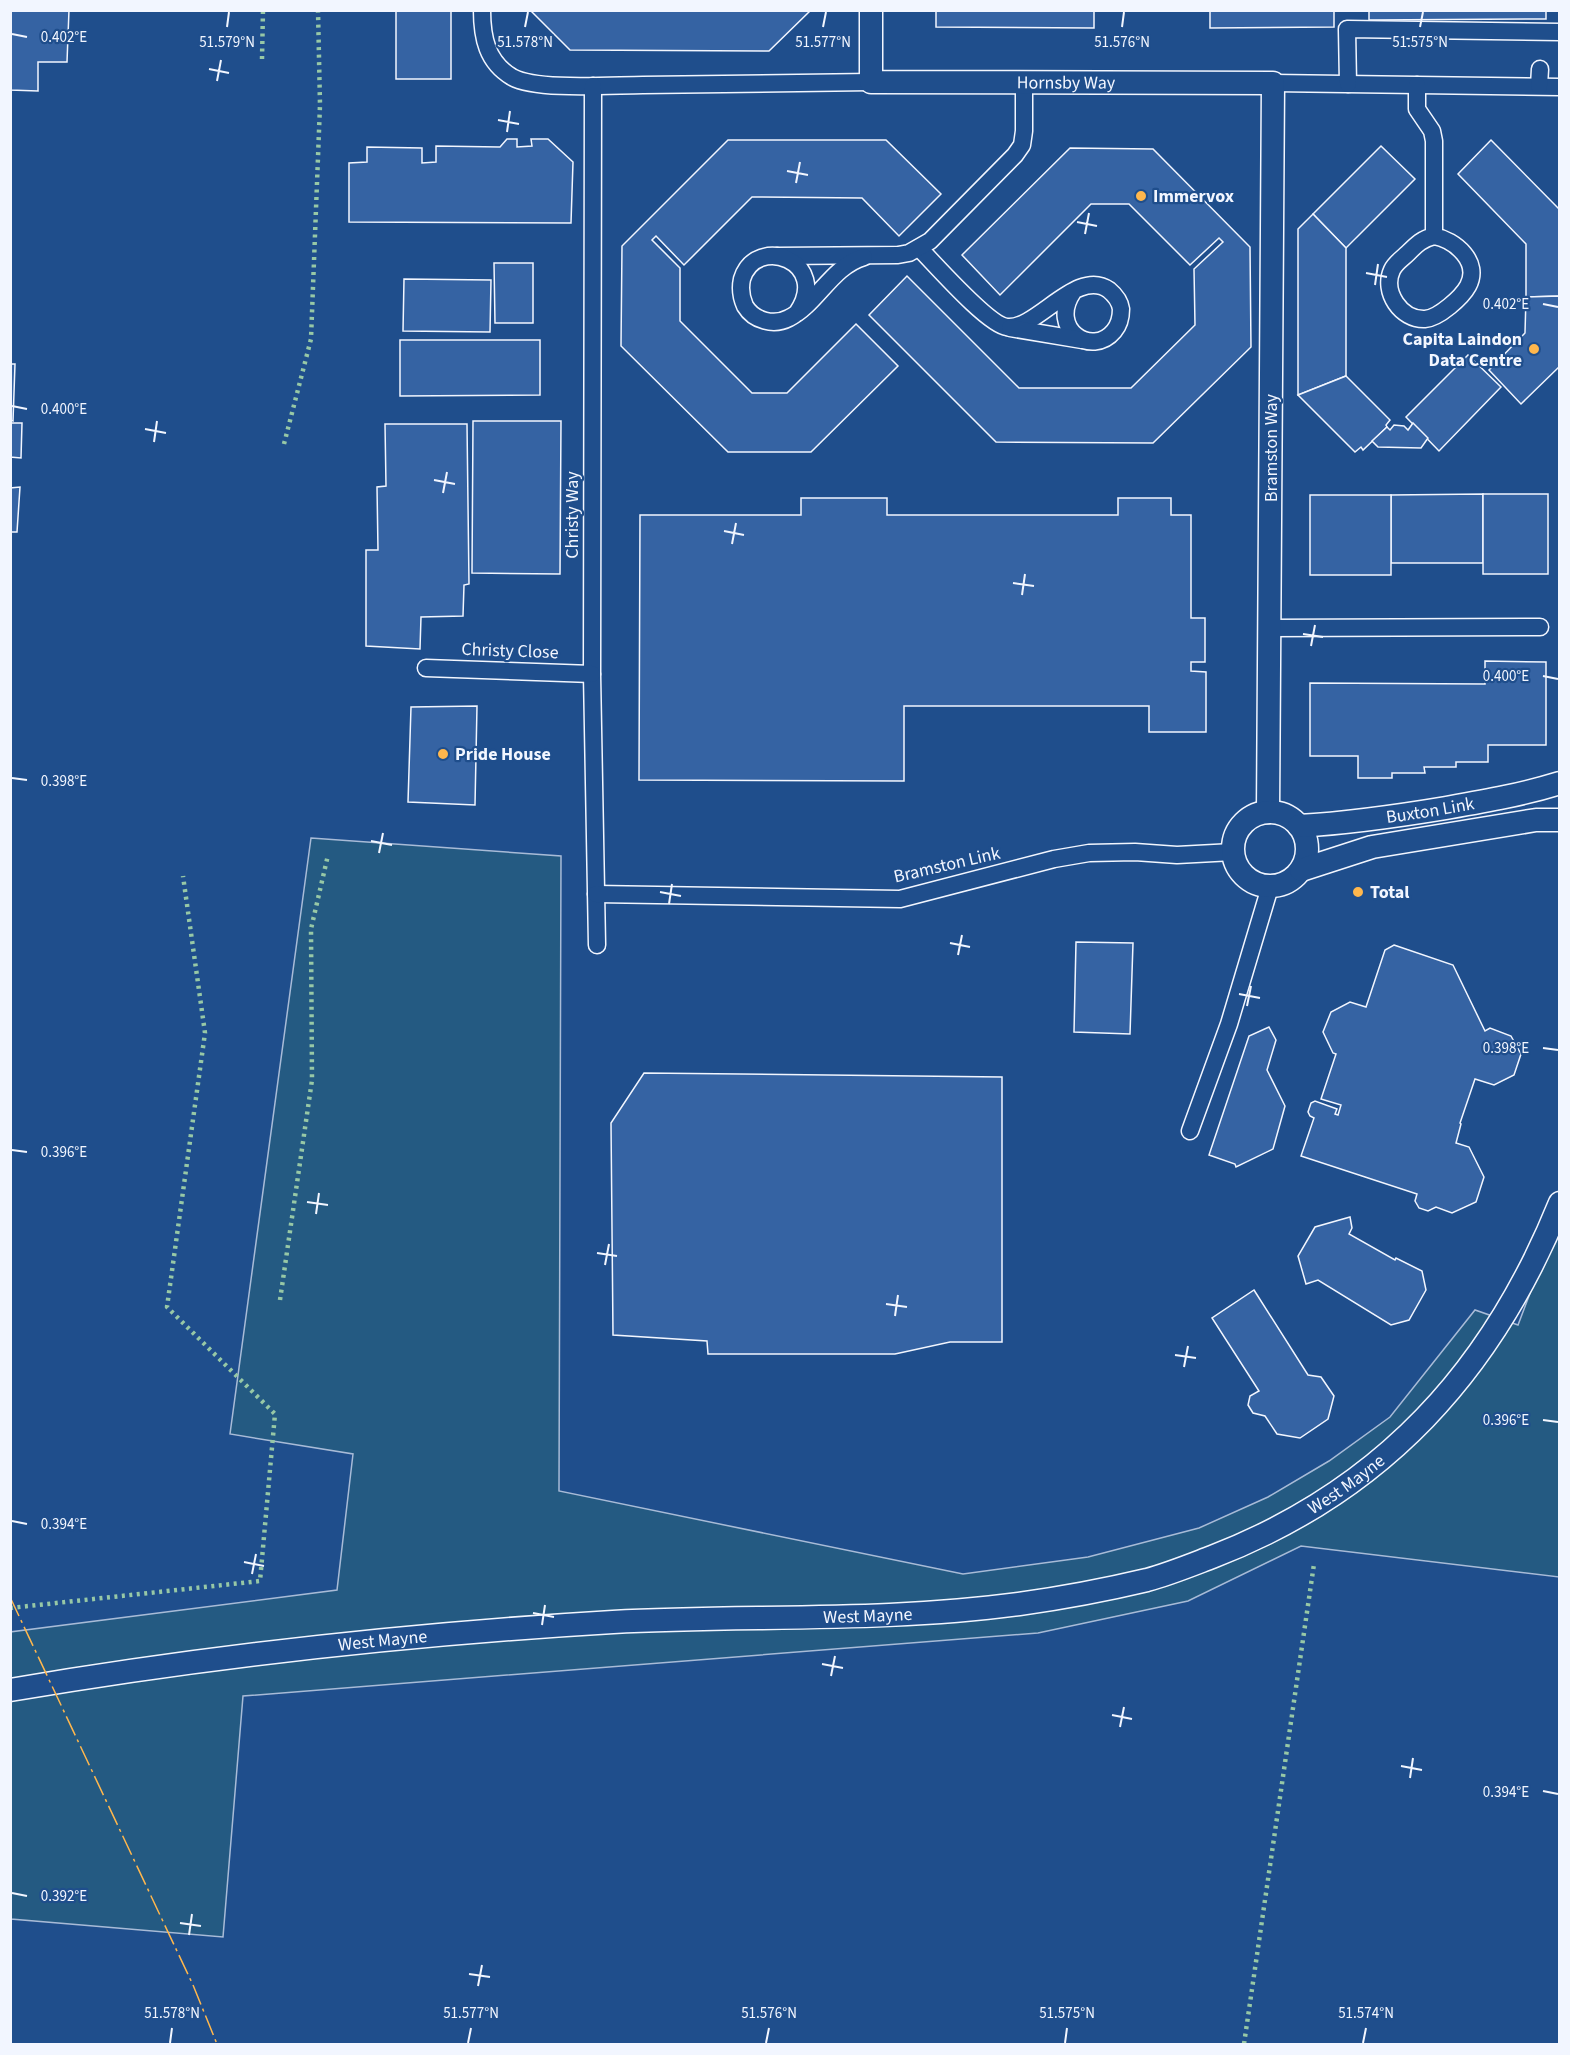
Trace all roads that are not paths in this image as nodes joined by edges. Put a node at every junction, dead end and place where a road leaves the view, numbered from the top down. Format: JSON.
{"nodes":[{"id":1,"x":482,"y":10,"type":"edge"},
{"id":2,"x":871,"y":10,"type":"edge"},
{"id":3,"x":1560,"y":32,"type":"edge"},
{"id":4,"x":1540,"y":69,"type":"dead end"},
{"id":5,"x":871,"y":82,"type":"junction"},
{"id":6,"x":1024,"y":83,"type":"junction"},
{"id":7,"x":1273,"y":83,"type":"junction"},
{"id":8,"x":1348,"y":84,"type":"junction"},
{"id":9,"x":1417,"y":85,"type":"junction"},
{"id":10,"x":593,"y":86,"type":"junction"},
{"id":11,"x":1539,"y":86,"type":"junction"},
{"id":12,"x":1560,"y":87,"type":"edge"},
{"id":13,"x":1434,"y":237,"type":"junction"},
{"id":14,"x":919,"y":248,"type":"junction"},
{"id":15,"x":874,"y":254,"type":"junction"},
{"id":16,"x":777,"y":256,"type":"junction"},
{"id":17,"x":1073,"y":292,"type":"junction"},
{"id":18,"x":796,"y":313,"type":"junction"},
{"id":19,"x":1009,"y":327,"type":"junction"},
{"id":20,"x":1086,"y":340,"type":"junction"},
{"id":21,"x":1540,"y":627,"type":"dead end"},
{"id":22,"x":1269,"y":628,"type":"junction"},
{"id":23,"x":426,"y":668,"type":"dead end"},
{"id":24,"x":592,"y":674,"type":"junction"},
{"id":25,"x":1560,"y":783,"type":"edge"},
{"id":26,"x":1268,"y":812,"type":"junction"},
{"id":27,"x":1560,"y":820,"type":"edge"},
{"id":28,"x":1299,"y":826,"type":"junction"},
{"id":29,"x":1233,"y":852,"type":"junction"},
{"id":30,"x":1301,"y":870,"type":"junction"},
{"id":31,"x":1270,"y":886,"type":"junction"},
{"id":32,"x":596,"y":894,"type":"junction"},
{"id":33,"x":597,"y":945,"type":"dead end"},
{"id":34,"x":1191,"y":1131,"type":"dead end"},
{"id":35,"x":1560,"y":1203,"type":"edge"},
{"id":36,"x":10,"y":1690,"type":"edge"}],
"edges":[{"from":1,"to":10,"type":"street","name":"Hornsby Way"},
{"from":2,"to":5,"type":"street"},
{"from":3,"to":8,"type":"street"},
{"from":4,"to":11,"type":"street"},
{"from":5,"to":6,"type":"street","name":"Hornsby Way"},
{"from":5,"to":10,"type":"street","name":"Hornsby Way"},
{"from":6,"to":7,"type":"street","name":"Hornsby Way"},
{"from":6,"to":14,"type":"street"},
{"from":7,"to":8,"type":"street","name":"Hornsby Way"},
{"from":7,"to":22,"type":"street","name":"Bramston Way"},
{"from":8,"to":9,"type":"street","name":"Hornsby Way"},
{"from":9,"to":11,"type":"street","name":"Hornsby Way"},
{"from":9,"to":13,"type":"street"},
{"from":10,"to":24,"type":"street","name":"Christy Way"},
{"from":11,"to":12,"type":"street","name":"Hornsby Way"},
{"from":13,"to":13,"type":"street"},
{"from":14,"to":15,"type":"street"},
{"from":14,"to":19,"type":"street"},
{"from":15,"to":16,"type":"street"},
{"from":15,"to":18,"type":"street"},
{"from":16,"to":18,"type":"street"},
{"from":16,"to":18,"type":"street"},
{"from":17,"to":19,"type":"street"},
{"from":17,"to":20,"type":"street"},
{"from":17,"to":20,"type":"street"},
{"from":19,"to":20,"type":"street"},
{"from":21,"to":22,"type":"street"},
{"from":22,"to":26,"type":"street","name":"Bramston Way"},
{"from":23,"to":24,"type":"street","name":"Christy Close"},
{"from":24,"to":32,"type":"street","name":"Christy Way"},
{"from":25,"to":28,"type":"street","name":"Buxton Link"},
{"from":26,"to":28,"type":"street"},
{"from":26,"to":29,"type":"street"},
{"from":27,"to":30,"type":"street","name":"Buxton Link"},
{"from":28,"to":30,"type":"street"},
{"from":29,"to":31,"type":"street"},
{"from":29,"to":32,"type":"street","name":"Bramston Link"},
{"from":30,"to":31,"type":"street"},
{"from":31,"to":34,"type":"street"},
{"from":32,"to":33,"type":"street","name":"Christy Way"},
{"from":35,"to":36,"type":"street","name":"West Mayne"}]}
